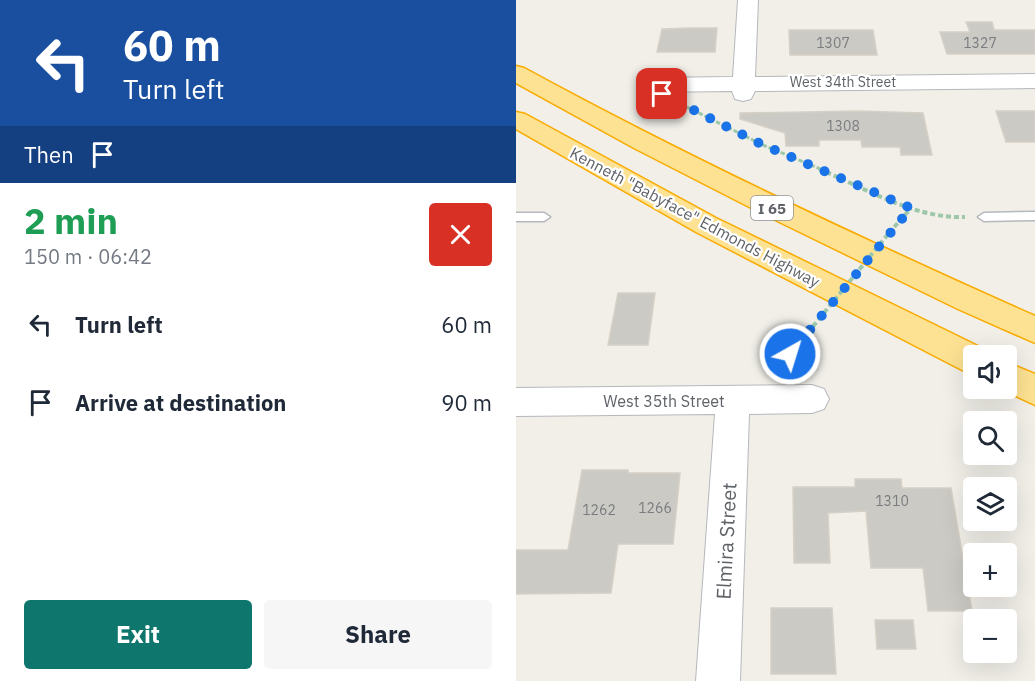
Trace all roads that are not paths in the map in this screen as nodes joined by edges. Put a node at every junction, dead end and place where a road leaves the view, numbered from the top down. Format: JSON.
{"nodes":[{"id":1,"x":748,"y":0,"type":"edge"},
{"id":2,"x":516,"y":73,"type":"edge"},
{"id":3,"x":1035,"y":81,"type":"edge"},
{"id":4,"x":650,"y":85,"type":"dead end"},
{"id":5,"x":744,"y":88,"type":"junction"},
{"id":6,"x":516,"y":118,"type":"edge"},
{"id":7,"x":1035,"y":216,"type":"edge"},
{"id":8,"x":516,"y":217,"type":"edge"},
{"id":9,"x":544,"y":217,"type":"dead end"},
{"id":10,"x":984,"y":217,"type":"road end"},
{"id":11,"x":1035,"y":330,"type":"edge"},
{"id":12,"x":963,"y":354,"type":"edge"},
{"id":13,"x":1017,"y":381,"type":"edge"},
{"id":14,"x":1035,"y":390,"type":"edge"},
{"id":15,"x":812,"y":399,"type":"dead end"},
{"id":16,"x":734,"y":401,"type":"junction"},
{"id":17,"x":516,"y":402,"type":"edge"},
{"id":18,"x":718,"y":681,"type":"edge"}],
"edges":[{"from":1,"to":5,"type":"street"},
{"from":2,"to":11,"type":"highway","number":"I 65"},
{"from":3,"to":5,"type":"street","name":"West 34th Street"},
{"from":4,"to":5,"type":"street","name":"West 34th Street"},
{"from":6,"to":12,"type":"highway","name":"Kenneth \"Babyface\" Edmonds Highway"},
{"from":7,"to":10,"type":"lane"},
{"from":8,"to":9,"type":"lane"},
{"from":13,"to":14,"type":"highway"},
{"from":15,"to":16,"type":"street","name":"West 35th Street"},
{"from":16,"to":17,"type":"street","name":"West 35th Street"},
{"from":16,"to":18,"type":"street","name":"Elmira Street"}]}
